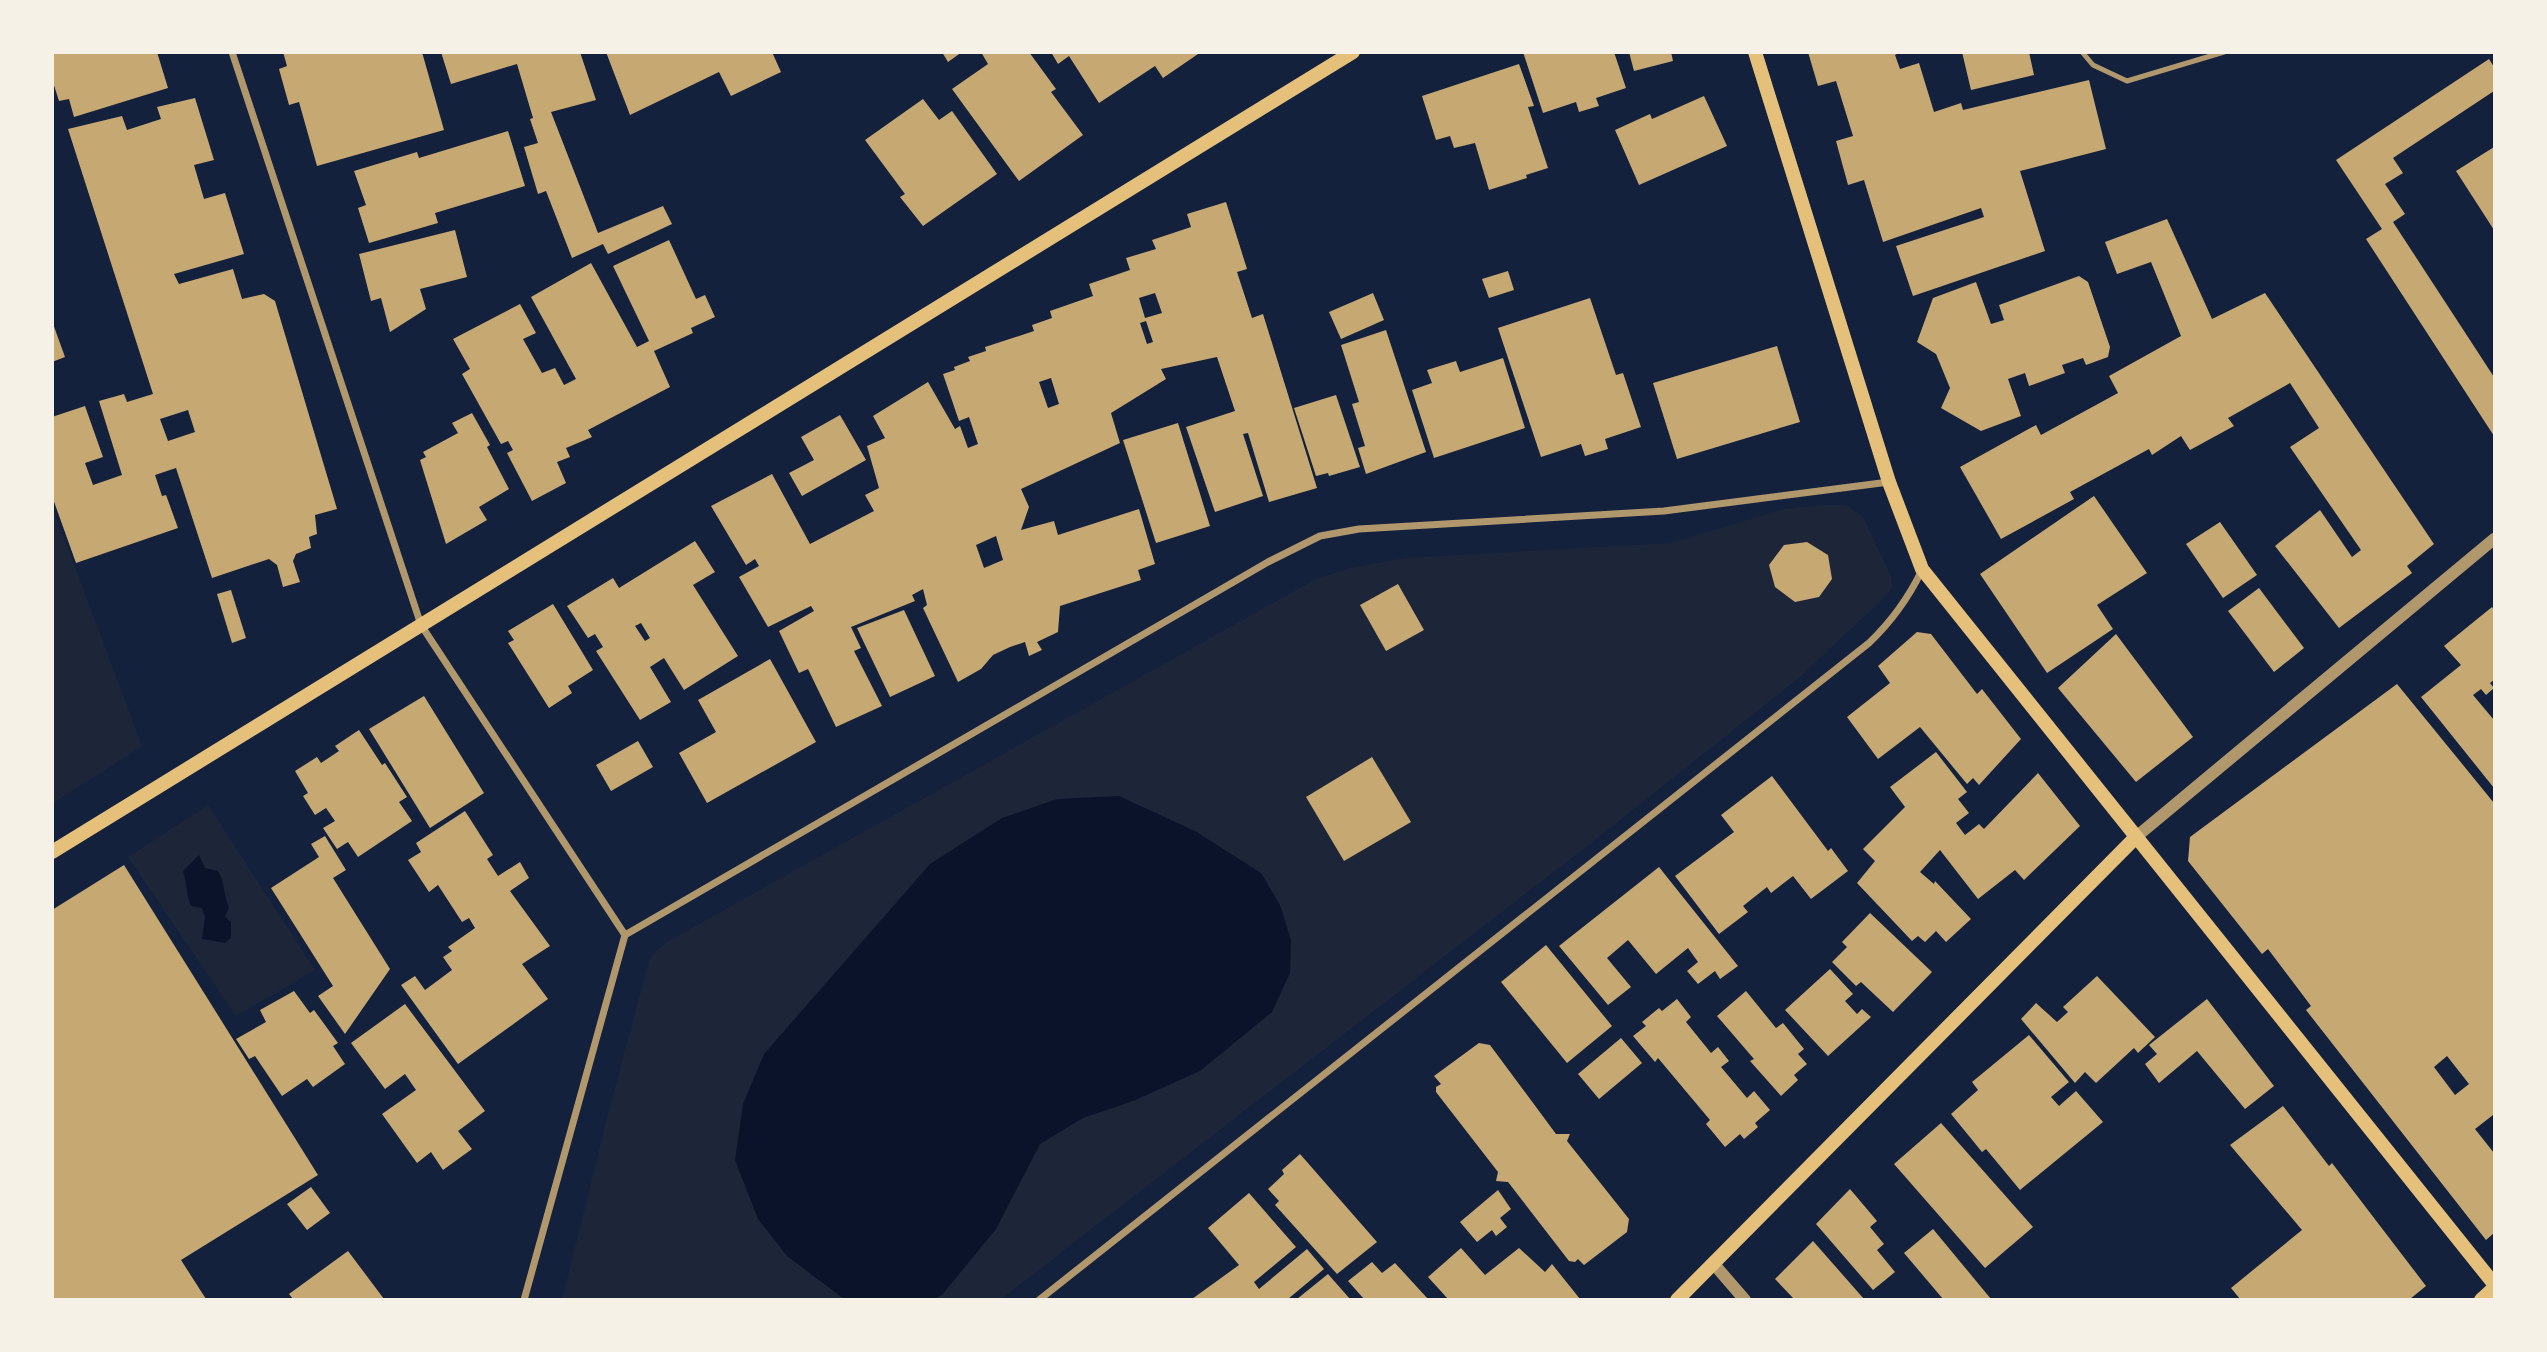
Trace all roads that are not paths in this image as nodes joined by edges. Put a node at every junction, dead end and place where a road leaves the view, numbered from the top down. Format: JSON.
{"nodes":[{"id":1,"x":232,"y":52,"type":"edge"},
{"id":2,"x":1353,"y":52,"type":"edge"},
{"id":3,"x":1755,"y":52,"type":"edge"},
{"id":4,"x":2082,"y":52,"type":"edge"},
{"id":5,"x":2224,"y":52,"type":"edge"},
{"id":6,"x":1889,"y":482,"type":"junction"},
{"id":7,"x":2494,"y":539,"type":"edge"},
{"id":8,"x":1922,"y":569,"type":"junction"},
{"id":9,"x":421,"y":625,"type":"junction"},
{"id":10,"x":2136,"y":837,"type":"junction"},
{"id":11,"x":52,"y":852,"type":"edge"},
{"id":12,"x":625,"y":935,"type":"junction"},
{"id":13,"x":1713,"y":1263,"type":"junction"},
{"id":14,"x":2494,"y":1286,"type":"edge"},
{"id":15,"x":524,"y":1300,"type":"edge"},
{"id":16,"x":1039,"y":1300,"type":"edge"},
{"id":17,"x":1677,"y":1300,"type":"edge"},
{"id":18,"x":1745,"y":1300,"type":"edge"},
{"id":19,"x":2481,"y":1300,"type":"edge"}],
"edges":[{"from":1,"to":9,"type":"street"},
{"from":2,"to":9,"type":"main road"},
{"from":3,"to":6,"type":"main road"},
{"from":4,"to":5,"type":"lane"},
{"from":6,"to":8,"type":"main road"},
{"from":6,"to":12,"type":"street"},
{"from":7,"to":10,"type":"street"},
{"from":8,"to":10,"type":"main road"},
{"from":8,"to":16,"type":"street"},
{"from":9,"to":11,"type":"main road"},
{"from":9,"to":12,"type":"street"},
{"from":10,"to":13,"type":"main road"},
{"from":10,"to":14,"type":"main road"},
{"from":12,"to":15,"type":"street"},
{"from":13,"to":17,"type":"main road"},
{"from":13,"to":18,"type":"street"},
{"from":14,"to":19,"type":"main road"}]}
